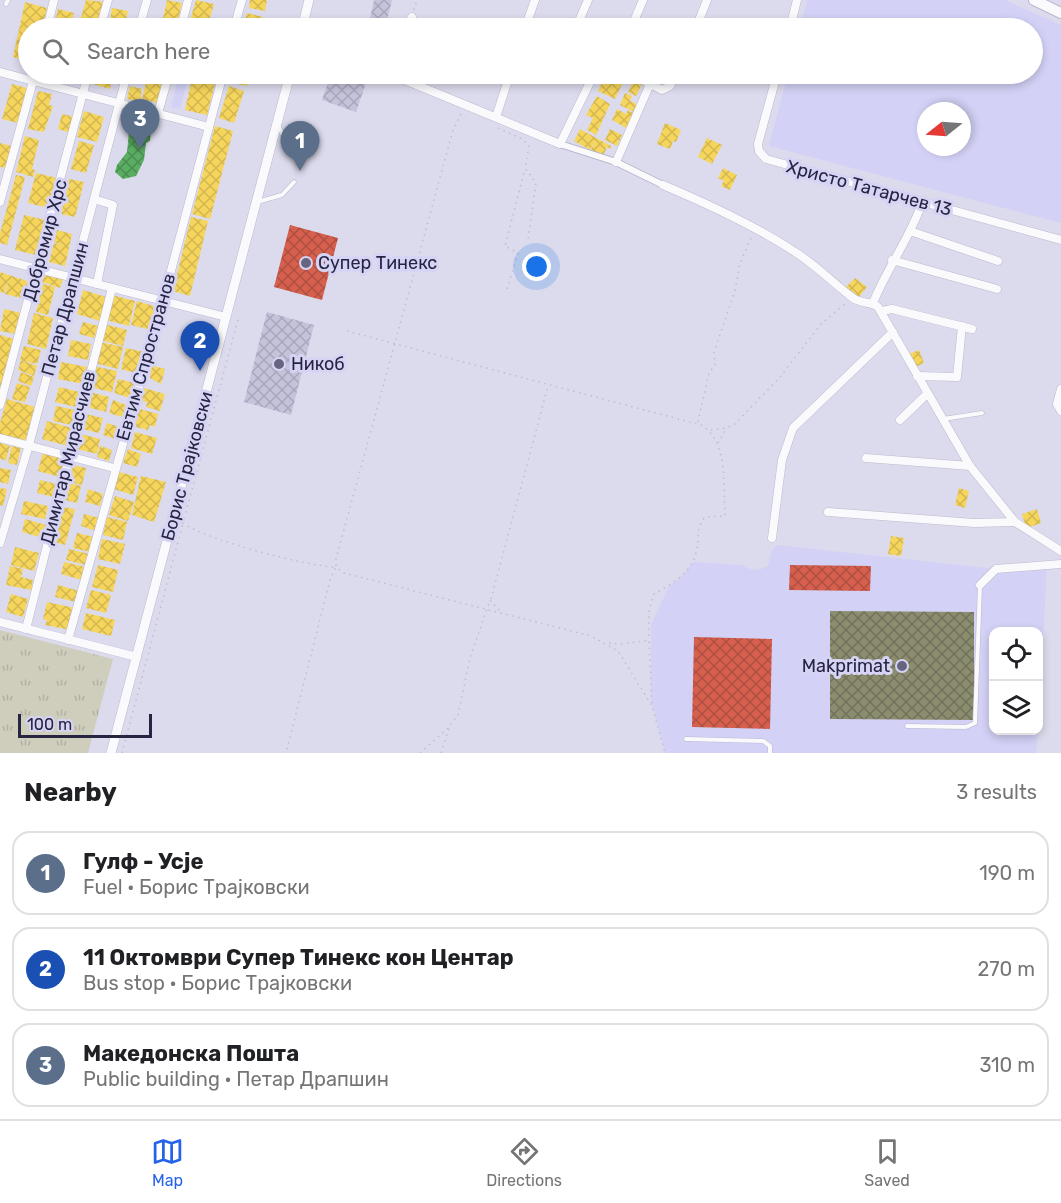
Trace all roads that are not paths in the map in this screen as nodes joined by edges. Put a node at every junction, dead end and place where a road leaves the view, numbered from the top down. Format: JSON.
{"nodes":[{"id":1,"x":54,"y":0,"type":"edge"},
{"id":2,"x":108,"y":0,"type":"edge"},
{"id":3,"x":147,"y":0,"type":"edge"},
{"id":4,"x":188,"y":0,"type":"edge"},
{"id":5,"x":242,"y":0,"type":"edge"},
{"id":6,"x":309,"y":0,"type":"edge"},
{"id":7,"x":535,"y":0,"type":"edge"},
{"id":8,"x":588,"y":0,"type":"edge"},
{"id":9,"x":643,"y":0,"type":"edge"},
{"id":10,"x":707,"y":0,"type":"edge"},
{"id":11,"x":797,"y":0,"type":"edge"},
{"id":12,"x":1034,"y":0,"type":"edge"},
{"id":13,"x":1061,"y":13,"type":"edge"},
{"id":14,"x":50,"y":18,"type":"edge"},
{"id":15,"x":103,"y":18,"type":"edge"},
{"id":16,"x":142,"y":18,"type":"edge"},
{"id":17,"x":184,"y":18,"type":"edge"},
{"id":18,"x":237,"y":18,"type":"edge"},
{"id":19,"x":304,"y":18,"type":"edge"},
{"id":20,"x":529,"y":18,"type":"edge"},
{"id":21,"x":580,"y":18,"type":"edge"},
{"id":22,"x":635,"y":18,"type":"edge"},
{"id":23,"x":700,"y":18,"type":"edge"},
{"id":24,"x":792,"y":18,"type":"edge"},
{"id":25,"x":0,"y":72,"type":"edge"},
{"id":26,"x":18,"y":75,"type":"edge"},
{"id":27,"x":32,"y":84,"type":"edge"},
{"id":28,"x":54,"y":84,"type":"edge"},
{"id":29,"x":85,"y":84,"type":"edge"},
{"id":30,"x":124,"y":84,"type":"edge"},
{"id":31,"x":166,"y":84,"type":"edge"},
{"id":32,"x":220,"y":84,"type":"edge"},
{"id":33,"x":287,"y":84,"type":"edge"},
{"id":34,"x":414,"y":84,"type":"edge"},
{"id":35,"x":507,"y":84,"type":"edge"},
{"id":36,"x":589,"y":84,"type":"edge"},
{"id":37,"x":650,"y":84,"type":"joint"},
{"id":38,"x":669,"y":84,"type":"edge"},
{"id":39,"x":774,"y":84,"type":"edge"},
{"id":40,"x":82,"y":94,"type":"junction"},
{"id":41,"x":118,"y":103,"type":"junction"},
{"id":42,"x":158,"y":113,"type":"junction"},
{"id":43,"x":496,"y":117,"type":"junction"},
{"id":44,"x":277,"y":124,"type":"junction"},
{"id":45,"x":208,"y":128,"type":"junction"},
{"id":46,"x":560,"y":144,"type":"junction"},
{"id":47,"x":296,"y":162,"type":"dead end"},
{"id":48,"x":616,"y":162,"type":"junction"},
{"id":49,"x":294,"y":182,"type":"dead end"},
{"id":50,"x":663,"y":185,"type":"joint"},
{"id":51,"x":94,"y":199,"type":"junction"},
{"id":52,"x":0,"y":202,"type":"edge"},
{"id":53,"x":257,"y":202,"type":"junction"},
{"id":54,"x":922,"y":203,"type":"junction"},
{"id":55,"x":910,"y":231,"type":"junction"},
{"id":56,"x":1061,"y":240,"type":"edge"},
{"id":57,"x":0,"y":258,"type":"edge"},
{"id":58,"x":892,"y":260,"type":"junction"},
{"id":59,"x":998,"y":261,"type":"dead end"},
{"id":60,"x":38,"y":268,"type":"junction"},
{"id":61,"x":73,"y":278,"type":"junction"},
{"id":62,"x":97,"y":284,"type":"junction"},
{"id":63,"x":112,"y":288,"type":"junction"},
{"id":64,"x":997,"y":289,"type":"dead end"},
{"id":65,"x":163,"y":301,"type":"junction"},
{"id":66,"x":873,"y":303,"type":"junction"},
{"id":67,"x":882,"y":311,"type":"junction"},
{"id":68,"x":226,"y":317,"type":"junction"},
{"id":69,"x":962,"y":326,"type":"junction"},
{"id":70,"x":972,"y":329,"type":"dead end"},
{"id":71,"x":893,"y":332,"type":"junction"},
{"id":72,"x":917,"y":376,"type":"junction"},
{"id":73,"x":1061,"y":389,"type":"edge"},
{"id":74,"x":927,"y":394,"type":"junction"},
{"id":75,"x":0,"y":405,"type":"edge"},
{"id":76,"x":1061,"y":411,"type":"edge"},
{"id":77,"x":982,"y":413,"type":"dead end"},
{"id":78,"x":942,"y":419,"type":"junction"},
{"id":79,"x":900,"y":420,"type":"dead end"},
{"id":80,"x":0,"y":438,"type":"edge"},
{"id":81,"x":29,"y":445,"type":"junction"},
{"id":82,"x":68,"y":456,"type":"junction"},
{"id":83,"x":866,"y":458,"type":"dead end"},
{"id":84,"x":970,"y":466,"type":"junction"},
{"id":85,"x":114,"y":468,"type":"junction"},
{"id":86,"x":828,"y":512,"type":"dead end"},
{"id":87,"x":1015,"y":522,"type":"junction"},
{"id":88,"x":772,"y":538,"type":"dead end"},
{"id":89,"x":0,"y":543,"type":"edge"},
{"id":90,"x":1061,"y":551,"type":"edge"},
{"id":91,"x":1061,"y":564,"type":"edge"},
{"id":92,"x":980,"y":585,"type":"joint"},
{"id":93,"x":0,"y":622,"type":"edge"},
{"id":94,"x":26,"y":629,"type":"junction"},
{"id":95,"x":68,"y":640,"type":"junction"},
{"id":96,"x":137,"y":657,"type":"junction"},
{"id":97,"x":907,"y":726,"type":"dead end"},
{"id":98,"x":686,"y":739,"type":"dead end"},
{"id":99,"x":111,"y":753,"type":"edge"},
{"id":100,"x":770,"y":753,"type":"edge"}],
"edges":[{"from":1,"to":14,"type":"street"},
{"from":2,"to":15,"type":"street"},
{"from":3,"to":16,"type":"street"},
{"from":4,"to":17,"type":"street"},
{"from":5,"to":18,"type":"street"},
{"from":6,"to":19,"type":"street"},
{"from":7,"to":20,"type":"street"},
{"from":8,"to":21,"type":"street"},
{"from":9,"to":22,"type":"street"},
{"from":10,"to":23,"type":"street"},
{"from":11,"to":24,"type":"street"},
{"from":12,"to":13,"type":"main road"},
{"from":25,"to":26,"type":"street"},
{"from":27,"to":52,"type":"street"},
{"from":28,"to":40,"type":"street"},
{"from":29,"to":40,"type":"street","name":"Добромир Хрс"},
{"from":30,"to":41,"type":"street","name":"Петар Драпшин"},
{"from":31,"to":42,"type":"street"},
{"from":32,"to":45,"type":"street","name":"Евтим Спространов"},
{"from":33,"to":44,"type":"street","name":"Борис Трајковски"},
{"from":34,"to":43,"type":"street"},
{"from":35,"to":43,"type":"street"},
{"from":36,"to":46,"type":"street"},
{"from":37,"to":38,"type":"street"},
{"from":37,"to":48,"type":"street"},
{"from":39,"to":54,"type":"street","name":"Христо Татарчев 13"},
{"from":40,"to":41,"type":"street"},
{"from":40,"to":60,"type":"street","name":"Добромир Хрс"},
{"from":41,"to":42,"type":"street"},
{"from":41,"to":51,"type":"street","name":"Петар Драпшин"},
{"from":42,"to":45,"type":"street"},
{"from":43,"to":46,"type":"street"},
{"from":44,"to":47,"type":"lane"},
{"from":44,"to":53,"type":"street","name":"Борис Трајковски"},
{"from":45,"to":65,"type":"street","name":"Евтим Спространов"},
{"from":46,"to":48,"type":"street"},
{"from":48,"to":50,"type":"street"},
{"from":49,"to":53,"type":"lane"},
{"from":50,"to":66,"type":"street"},
{"from":51,"to":61,"type":"street","name":"Петар Драпшин"},
{"from":51,"to":62,"type":"street"},
{"from":53,"to":68,"type":"street","name":"Борис Трајковски"},
{"from":54,"to":55,"type":"street"},
{"from":54,"to":56,"type":"street","name":"Христо Татарчев 13"},
{"from":55,"to":58,"type":"street"},
{"from":55,"to":59,"type":"street"},
{"from":57,"to":60,"type":"street"},
{"from":58,"to":64,"type":"street"},
{"from":58,"to":66,"type":"street"},
{"from":60,"to":61,"type":"street"},
{"from":60,"to":75,"type":"street","name":"Добромир Хрс"},
{"from":61,"to":62,"type":"street"},
{"from":61,"to":81,"type":"street","name":"Петар Драпшин"},
{"from":62,"to":63,"type":"street"},
{"from":63,"to":65,"type":"street"},
{"from":63,"to":82,"type":"street","name":"Димитар Мирасчиев"},
{"from":65,"to":68,"type":"street"},
{"from":65,"to":85,"type":"street","name":"Евтим Спространов"},
{"from":66,"to":67,"type":"street"},
{"from":67,"to":69,"type":"street"},
{"from":67,"to":71,"type":"street"},
{"from":68,"to":96,"type":"street","name":"Борис Трајковски"},
{"from":69,"to":70,"type":"street"},
{"from":69,"to":72,"type":"street"},
{"from":71,"to":72,"type":"street"},
{"from":71,"to":88,"type":"street"},
{"from":72,"to":74,"type":"street"},
{"from":73,"to":76,"type":"street"},
{"from":74,"to":78,"type":"street"},
{"from":74,"to":79,"type":"street"},
{"from":77,"to":78,"type":"lane"},
{"from":78,"to":84,"type":"street"},
{"from":80,"to":81,"type":"street"},
{"from":81,"to":82,"type":"street"},
{"from":81,"to":89,"type":"street","name":"Петар Драпшин"},
{"from":82,"to":85,"type":"street"},
{"from":82,"to":94,"type":"street","name":"Димитар Мирасчиев"},
{"from":83,"to":84,"type":"street"},
{"from":84,"to":87,"type":"street"},
{"from":85,"to":95,"type":"street","name":"Евтим Спространов"},
{"from":86,"to":87,"type":"street"},
{"from":87,"to":90,"type":"street"},
{"from":91,"to":92,"type":"street"},
{"from":92,"to":97,"type":"lane"},
{"from":93,"to":94,"type":"street"},
{"from":94,"to":95,"type":"street"},
{"from":95,"to":96,"type":"street"},
{"from":96,"to":99,"type":"street","name":"Борис Трајковски"},
{"from":98,"to":100,"type":"lane"}]}
